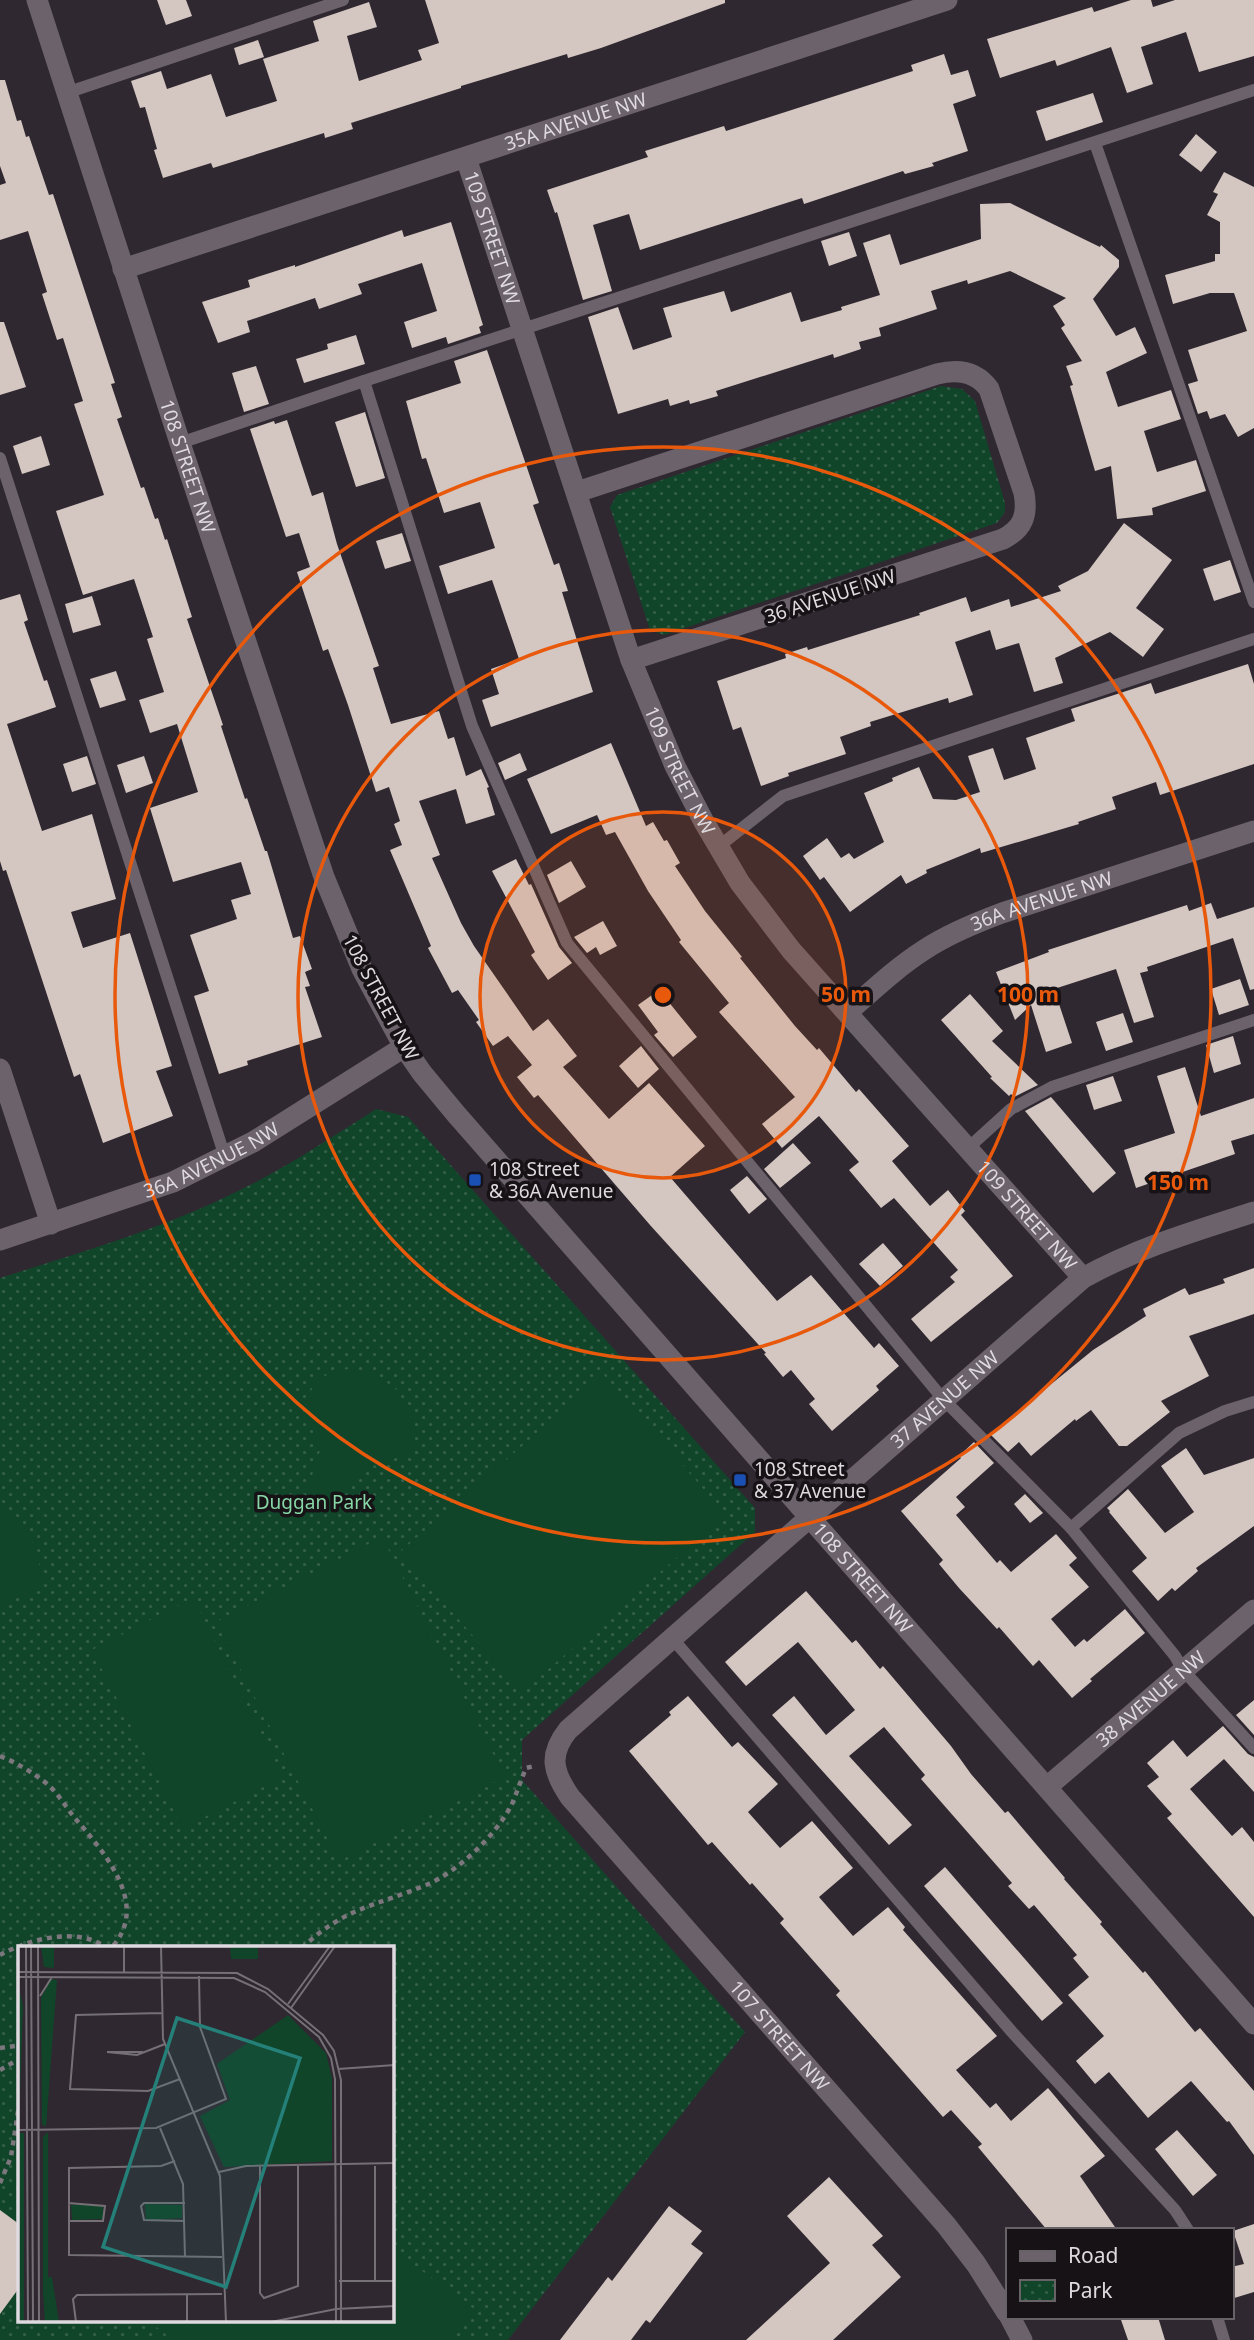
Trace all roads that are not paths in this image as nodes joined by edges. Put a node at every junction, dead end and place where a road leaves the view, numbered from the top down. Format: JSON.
{"nodes":[{"id":1,"x":37,"y":0,"type":"edge"},
{"id":2,"x":343,"y":0,"type":"edge"},
{"id":3,"x":946,"y":0,"type":"edge"},
{"id":4,"x":1254,"y":90,"type":"edge"},
{"id":5,"x":66,"y":93,"type":"junction"},
{"id":6,"x":1095,"y":143,"type":"junction"},
{"id":7,"x":466,"y":158,"type":"junction"},
{"id":8,"x":124,"y":269,"type":"junction"},
{"id":9,"x":522,"y":330,"type":"junction"},
{"id":10,"x":364,"y":381,"type":"junction"},
{"id":11,"x":180,"y":443,"type":"junction"},
{"id":12,"x":0,"y":458,"type":"edge"},
{"id":13,"x":577,"y":492,"type":"junction"},
{"id":14,"x":1254,"y":602,"type":"edge"},
{"id":15,"x":1254,"y":639,"type":"edge"},
{"id":16,"x":631,"y":660,"type":"junction"},
{"id":17,"x":1254,"y":831,"type":"edge"},
{"id":18,"x":718,"y":847,"type":"junction"},
{"id":19,"x":848,"y":1012,"type":"junction"},
{"id":20,"x":1254,"y":1020,"type":"edge"},
{"id":21,"x":404,"y":1047,"type":"junction"},
{"id":22,"x":0,"y":1069,"type":"edge"},
{"id":23,"x":967,"y":1149,"type":"junction"},
{"id":24,"x":225,"y":1157,"type":"junction"},
{"id":25,"x":1254,"y":1212,"type":"edge"},
{"id":26,"x":51,"y":1224,"type":"junction"},
{"id":27,"x":0,"y":1241,"type":"edge"},
{"id":28,"x":1083,"y":1278,"type":"junction"},
{"id":29,"x":943,"y":1399,"type":"junction"},
{"id":30,"x":1254,"y":1402,"type":"edge"},
{"id":31,"x":809,"y":1518,"type":"junction"},
{"id":32,"x":1071,"y":1528,"type":"junction"},
{"id":33,"x":1254,"y":1610,"type":"edge"},
{"id":34,"x":672,"y":1638,"type":"junction"},
{"id":35,"x":1183,"y":1670,"type":"junction"},
{"id":36,"x":1254,"y":1748,"type":"edge"},
{"id":37,"x":554,"y":1760,"type":"joint"},
{"id":38,"x":1047,"y":1787,"type":"junction"},
{"id":39,"x":1254,"y":2024,"type":"edge"},
{"id":40,"x":1187,"y":2228,"type":"edge"},
{"id":41,"x":1006,"y":2310,"type":"edge"},
{"id":42,"x":1011,"y":2319,"type":"edge"},
{"id":43,"x":1218,"y":2319,"type":"edge"},
{"id":44,"x":1022,"y":2340,"type":"edge"},
{"id":45,"x":1224,"y":2340,"type":"edge"}],
"edges":[{"from":1,"to":5,"type":"street","name":"108 STREET NW"},
{"from":2,"to":5,"type":"lane"},
{"from":3,"to":7,"type":"street","name":"35A AVENUE NW"},
{"from":4,"to":6,"type":"lane"},
{"from":5,"to":8,"type":"street","name":"108 STREET NW"},
{"from":6,"to":9,"type":"lane"},
{"from":6,"to":14,"type":"lane"},
{"from":7,"to":8,"type":"street","name":"35A AVENUE NW"},
{"from":7,"to":9,"type":"street","name":"109 STREET NW"},
{"from":8,"to":11,"type":"street","name":"108 STREET NW"},
{"from":9,"to":10,"type":"lane"},
{"from":9,"to":13,"type":"street","name":"109 STREET NW"},
{"from":10,"to":11,"type":"lane"},
{"from":10,"to":29,"type":"lane"},
{"from":11,"to":21,"type":"street","name":"108 STREET NW"},
{"from":12,"to":24,"type":"lane"},
{"from":13,"to":16,"type":"street","name":"109 STREET NW"},
{"from":13,"to":16,"type":"street","name":"36 AVENUE NW"},
{"from":15,"to":18,"type":"lane"},
{"from":16,"to":18,"type":"street","name":"109 STREET NW"},
{"from":17,"to":19,"type":"street","name":"36A AVENUE NW"},
{"from":18,"to":19,"type":"street","name":"109 STREET NW"},
{"from":19,"to":23,"type":"street","name":"109 STREET NW"},
{"from":20,"to":23,"type":"lane"},
{"from":21,"to":24,"type":"street","name":"36A AVENUE NW"},
{"from":21,"to":31,"type":"street","name":"108 STREET NW"},
{"from":22,"to":26,"type":"street"},
{"from":23,"to":28,"type":"street","name":"109 STREET NW"},
{"from":24,"to":26,"type":"street","name":"36A AVENUE NW"},
{"from":25,"to":28,"type":"street","name":"37 AVENUE NW"},
{"from":26,"to":27,"type":"street","name":"36A AVENUE NW"},
{"from":28,"to":29,"type":"street","name":"37 AVENUE NW"},
{"from":29,"to":31,"type":"street","name":"37 AVENUE NW"},
{"from":29,"to":32,"type":"lane"},
{"from":30,"to":32,"type":"lane"},
{"from":31,"to":34,"type":"street","name":"37 AVENUE NW"},
{"from":31,"to":38,"type":"street","name":"108 STREET NW"},
{"from":32,"to":35,"type":"lane"},
{"from":33,"to":35,"type":"street","name":"38 AVENUE NW"},
{"from":34,"to":37,"type":"street","name":"37 AVENUE NW"},
{"from":34,"to":40,"type":"lane"},
{"from":35,"to":36,"type":"lane"},
{"from":35,"to":38,"type":"street","name":"38 AVENUE NW"},
{"from":37,"to":41,"type":"street","name":"107 STREET NW"},
{"from":38,"to":39,"type":"street","name":"108 STREET NW"},
{"from":42,"to":44,"type":"street","name":"107 STREET NW"},
{"from":43,"to":45,"type":"lane"}]}
